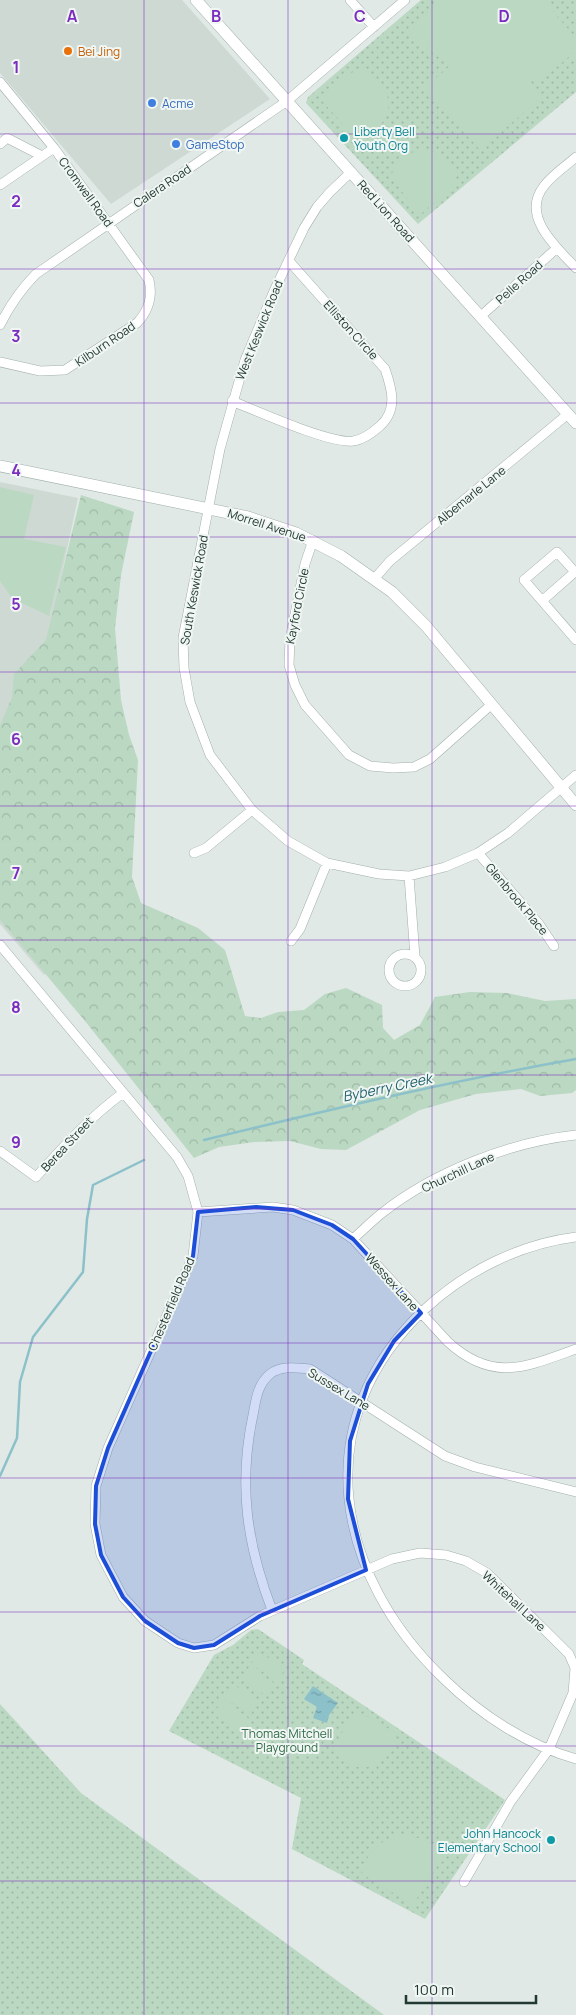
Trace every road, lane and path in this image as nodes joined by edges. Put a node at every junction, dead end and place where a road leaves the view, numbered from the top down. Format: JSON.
{"nodes":[{"id":1,"x":196,"y":0,"type":"edge"},
{"id":2,"x":350,"y":0,"type":"edge"},
{"id":3,"x":405,"y":0,"type":"edge"},
{"id":4,"x":374,"y":27,"type":"junction"},
{"id":5,"x":0,"y":82,"type":"edge"},
{"id":6,"x":287,"y":101,"type":"junction"},
{"id":7,"x":0,"y":144,"type":"edge"},
{"id":8,"x":54,"y":148,"type":"junction"},
{"id":9,"x":42,"y":156,"type":"junction"},
{"id":10,"x":576,"y":157,"type":"edge"},
{"id":11,"x":351,"y":172,"type":"junction"},
{"id":12,"x":0,"y":185,"type":"edge"},
{"id":13,"x":108,"y":223,"type":"junction"},
{"id":14,"x":557,"y":248,"type":"junction"},
{"id":15,"x":289,"y":262,"type":"junction"},
{"id":16,"x":576,"y":268,"type":"edge"},
{"id":17,"x":147,"y":310,"type":"joint"},
{"id":18,"x":481,"y":316,"type":"junction"},
{"id":19,"x":0,"y":325,"type":"edge"},
{"id":20,"x":0,"y":362,"type":"edge"},
{"id":21,"x":232,"y":401,"type":"junction"},
{"id":22,"x":572,"y":418,"type":"edge"},
{"id":23,"x":0,"y":466,"type":"edge"},
{"id":24,"x":208,"y":508,"type":"junction"},
{"id":25,"x":313,"y":540,"type":"junction"},
{"id":26,"x":375,"y":578,"type":"junction"},
{"id":27,"x":544,"y":600,"type":"junction"},
{"id":28,"x":576,"y":640,"type":"edge"},
{"id":29,"x":492,"y":704,"type":"junction"},
{"id":30,"x":576,"y":775,"type":"edge"},
{"id":31,"x":561,"y":788,"type":"junction"},
{"id":32,"x":576,"y":805,"type":"edge"},
{"id":33,"x":252,"y":810,"type":"junction"},
{"id":34,"x":194,"y":853,"type":"dead end"},
{"id":35,"x":478,"y":853,"type":"junction"},
{"id":36,"x":327,"y":863,"type":"junction"},
{"id":37,"x":409,"y":876,"type":"junction"},
{"id":38,"x":290,"y":941,"type":"dead end"},
{"id":39,"x":0,"y":945,"type":"edge"},
{"id":40,"x":554,"y":946,"type":"dead end"},
{"id":41,"x":414,"y":957,"type":"dead end"},
{"id":42,"x":123,"y":1093,"type":"junction"},
{"id":43,"x":576,"y":1135,"type":"edge"},
{"id":44,"x":0,"y":1151,"type":"edge"},
{"id":45,"x":198,"y":1212,"type":"junction"},
{"id":46,"x":576,"y":1237,"type":"edge"},
{"id":47,"x":353,"y":1238,"type":"junction"},
{"id":48,"x":421,"y":1313,"type":"junction"},
{"id":49,"x":576,"y":1349,"type":"edge"},
{"id":50,"x":361,"y":1402,"type":"junction"},
{"id":51,"x":576,"y":1492,"type":"edge"},
{"id":52,"x":366,"y":1570,"type":"junction"},
{"id":53,"x":272,"y":1610,"type":"junction"},
{"id":54,"x":194,"y":1648,"type":"joint"},
{"id":55,"x":549,"y":1749,"type":"junction"},
{"id":56,"x":576,"y":1760,"type":"edge"},
{"id":57,"x":464,"y":1882,"type":"dead end"}],
"edges":[{"from":1,"to":6,"type":"street","name":"Red Lion Road"},
{"from":2,"to":4,"type":"street"},
{"from":3,"to":4,"type":"street","name":"Calera Road"},
{"from":4,"to":6,"type":"street","name":"Calera Road"},
{"from":5,"to":8,"type":"street","name":"Cromwell Road"},
{"from":6,"to":11,"type":"street","name":"Red Lion Road"},
{"from":6,"to":13,"type":"street","name":"Calera Road"},
{"from":7,"to":9,"type":"street"},
{"from":8,"to":9,"type":"street"},
{"from":8,"to":13,"type":"street","name":"Cromwell Road"},
{"from":9,"to":12,"type":"street"},
{"from":10,"to":14,"type":"street"},
{"from":11,"to":15,"type":"street","name":"West Keswick Road"},
{"from":11,"to":18,"type":"street","name":"Red Lion Road"},
{"from":13,"to":17,"type":"street","name":"Cromwell Road"},
{"from":13,"to":19,"type":"street","name":"Calera Road"},
{"from":14,"to":16,"type":"street"},
{"from":14,"to":18,"type":"street","name":"Pelle Road"},
{"from":15,"to":21,"type":"street","name":"West Keswick Road"},
{"from":15,"to":21,"type":"street","name":"Elliston Circle"},
{"from":17,"to":20,"type":"street","name":"Kilburn Road"},
{"from":18,"to":22,"type":"street","name":"Red Lion Road"},
{"from":21,"to":24,"type":"street","name":"West Keswick Road"},
{"from":22,"to":26,"type":"street","name":"Albemarle Lane"},
{"from":23,"to":24,"type":"street","name":"Morrell Avenue"},
{"from":24,"to":25,"type":"street","name":"Morrell Avenue"},
{"from":24,"to":33,"type":"street","name":"South Keswick Road"},
{"from":25,"to":26,"type":"street","name":"Morrell Avenue"},
{"from":25,"to":29,"type":"street","name":"Kayford Circle"},
{"from":26,"to":29,"type":"street","name":"Morrell Avenue"},
{"from":27,"to":27,"type":"street"},
{"from":27,"to":28,"type":"street"},
{"from":29,"to":31,"type":"street","name":"Morrell Avenue"},
{"from":30,"to":31,"type":"street","name":"South Keswick Road"},
{"from":31,"to":32,"type":"street","name":"Morrell Avenue"},
{"from":31,"to":35,"type":"street","name":"South Keswick Road"},
{"from":33,"to":34,"type":"street"},
{"from":33,"to":36,"type":"street","name":"South Keswick Road"},
{"from":35,"to":37,"type":"street","name":"South Keswick Road"},
{"from":35,"to":40,"type":"street","name":"Glenbrook Place"},
{"from":36,"to":37,"type":"street","name":"South Keswick Road"},
{"from":36,"to":38,"type":"street"},
{"from":37,"to":41,"type":"street"},
{"from":39,"to":42,"type":"street","name":"Chesterfield Road"},
{"from":42,"to":44,"type":"street","name":"Berea Street"},
{"from":42,"to":45,"type":"street","name":"Chesterfield Road"},
{"from":43,"to":47,"type":"street","name":"Churchill Lane"},
{"from":45,"to":47,"type":"street","name":"Wessex Lane"},
{"from":45,"to":54,"type":"street","name":"Chesterfield Road"},
{"from":46,"to":48,"type":"street"},
{"from":47,"to":48,"type":"street","name":"Wessex Lane"},
{"from":48,"to":49,"type":"street","name":"Wessex Lane"},
{"from":48,"to":50,"type":"street"},
{"from":50,"to":51,"type":"street","name":"Sussex Lane"},
{"from":50,"to":52,"type":"street"},
{"from":50,"to":53,"type":"street","name":"Sussex Lane"},
{"from":52,"to":53,"type":"street","name":"Whitehall Lane"},
{"from":52,"to":55,"type":"street"},
{"from":52,"to":55,"type":"street","name":"Whitehall Lane"},
{"from":53,"to":54,"type":"street","name":"Whitehall Lane"},
{"from":55,"to":56,"type":"street"},
{"from":55,"to":57,"type":"street","name":"Whitehall Lane"}]}
